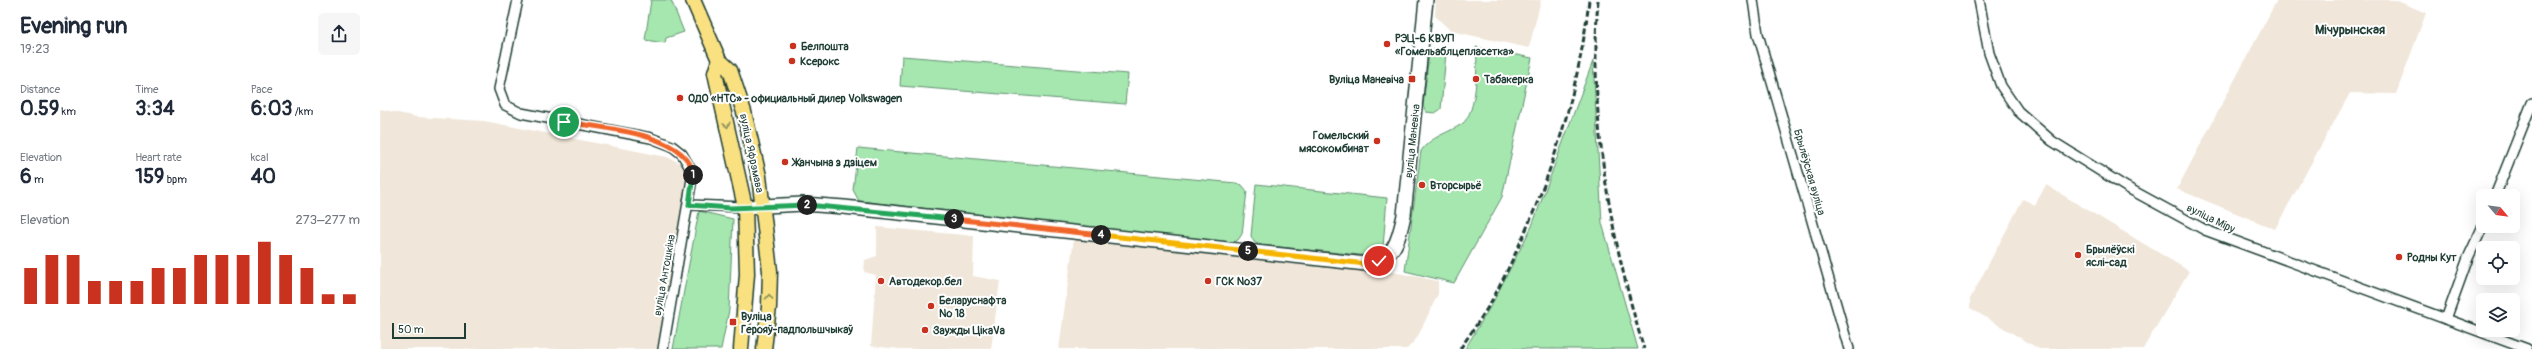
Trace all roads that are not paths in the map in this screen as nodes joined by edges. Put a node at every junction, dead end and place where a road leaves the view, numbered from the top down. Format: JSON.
{"nodes":[{"id":1,"x":518,"y":0,"type":"edge"},
{"id":2,"x":693,"y":0,"type":"edge"},
{"id":3,"x":1426,"y":0,"type":"edge"},
{"id":4,"x":1753,"y":0,"type":"edge"},
{"id":5,"x":1979,"y":0,"type":"edge"},
{"id":6,"x":719,"y":60,"type":"junction"},
{"id":7,"x":2532,"y":103,"type":"edge"},
{"id":8,"x":2499,"y":189,"type":"edge"},
{"id":9,"x":689,"y":205,"type":"junction"},
{"id":10,"x":763,"y":205,"type":"junction"},
{"id":11,"x":745,"y":207,"type":"junction"},
{"id":12,"x":2480,"y":233,"type":"edge"},
{"id":13,"x":2446,"y":319,"type":"junction"},
{"id":14,"x":663,"y":349,"type":"edge"},
{"id":15,"x":741,"y":349,"type":"edge"},
{"id":16,"x":764,"y":349,"type":"edge"},
{"id":17,"x":1849,"y":349,"type":"edge"},
{"id":18,"x":2527,"y":349,"type":"edge"}],
"edges":[{"from":1,"to":9,"type":"street","name":"вуліца Антошкіна"},
{"from":2,"to":6,"type":"main road","name":"вуліца Яфрэмава"},
{"from":3,"to":10,"type":"street","name":"вуліца Маневіча"},
{"from":4,"to":17,"type":"street","name":"Брылёўская вуліца"},
{"from":5,"to":13,"type":"street","name":"вуліца Міру"},
{"from":6,"to":10,"type":"main road","name":"вуліца Яфрэмава"},
{"from":6,"to":11,"type":"main road","name":"вуліца Яфрэмава","one_way":true},
{"from":7,"to":8,"type":"street"},
{"from":9,"to":11,"type":"street"},
{"from":9,"to":14,"type":"street","name":"вуліца Антошкіна"},
{"from":10,"to":11,"type":"street"},
{"from":16,"to":10,"type":"main road","name":"вуліца Яфрэмава","one_way":true},
{"from":11,"to":15,"type":"main road","name":"вуліца Яфрэмава"},
{"from":12,"to":13,"type":"street"},
{"from":13,"to":18,"type":"street","name":"вуліца Міру"}]}
